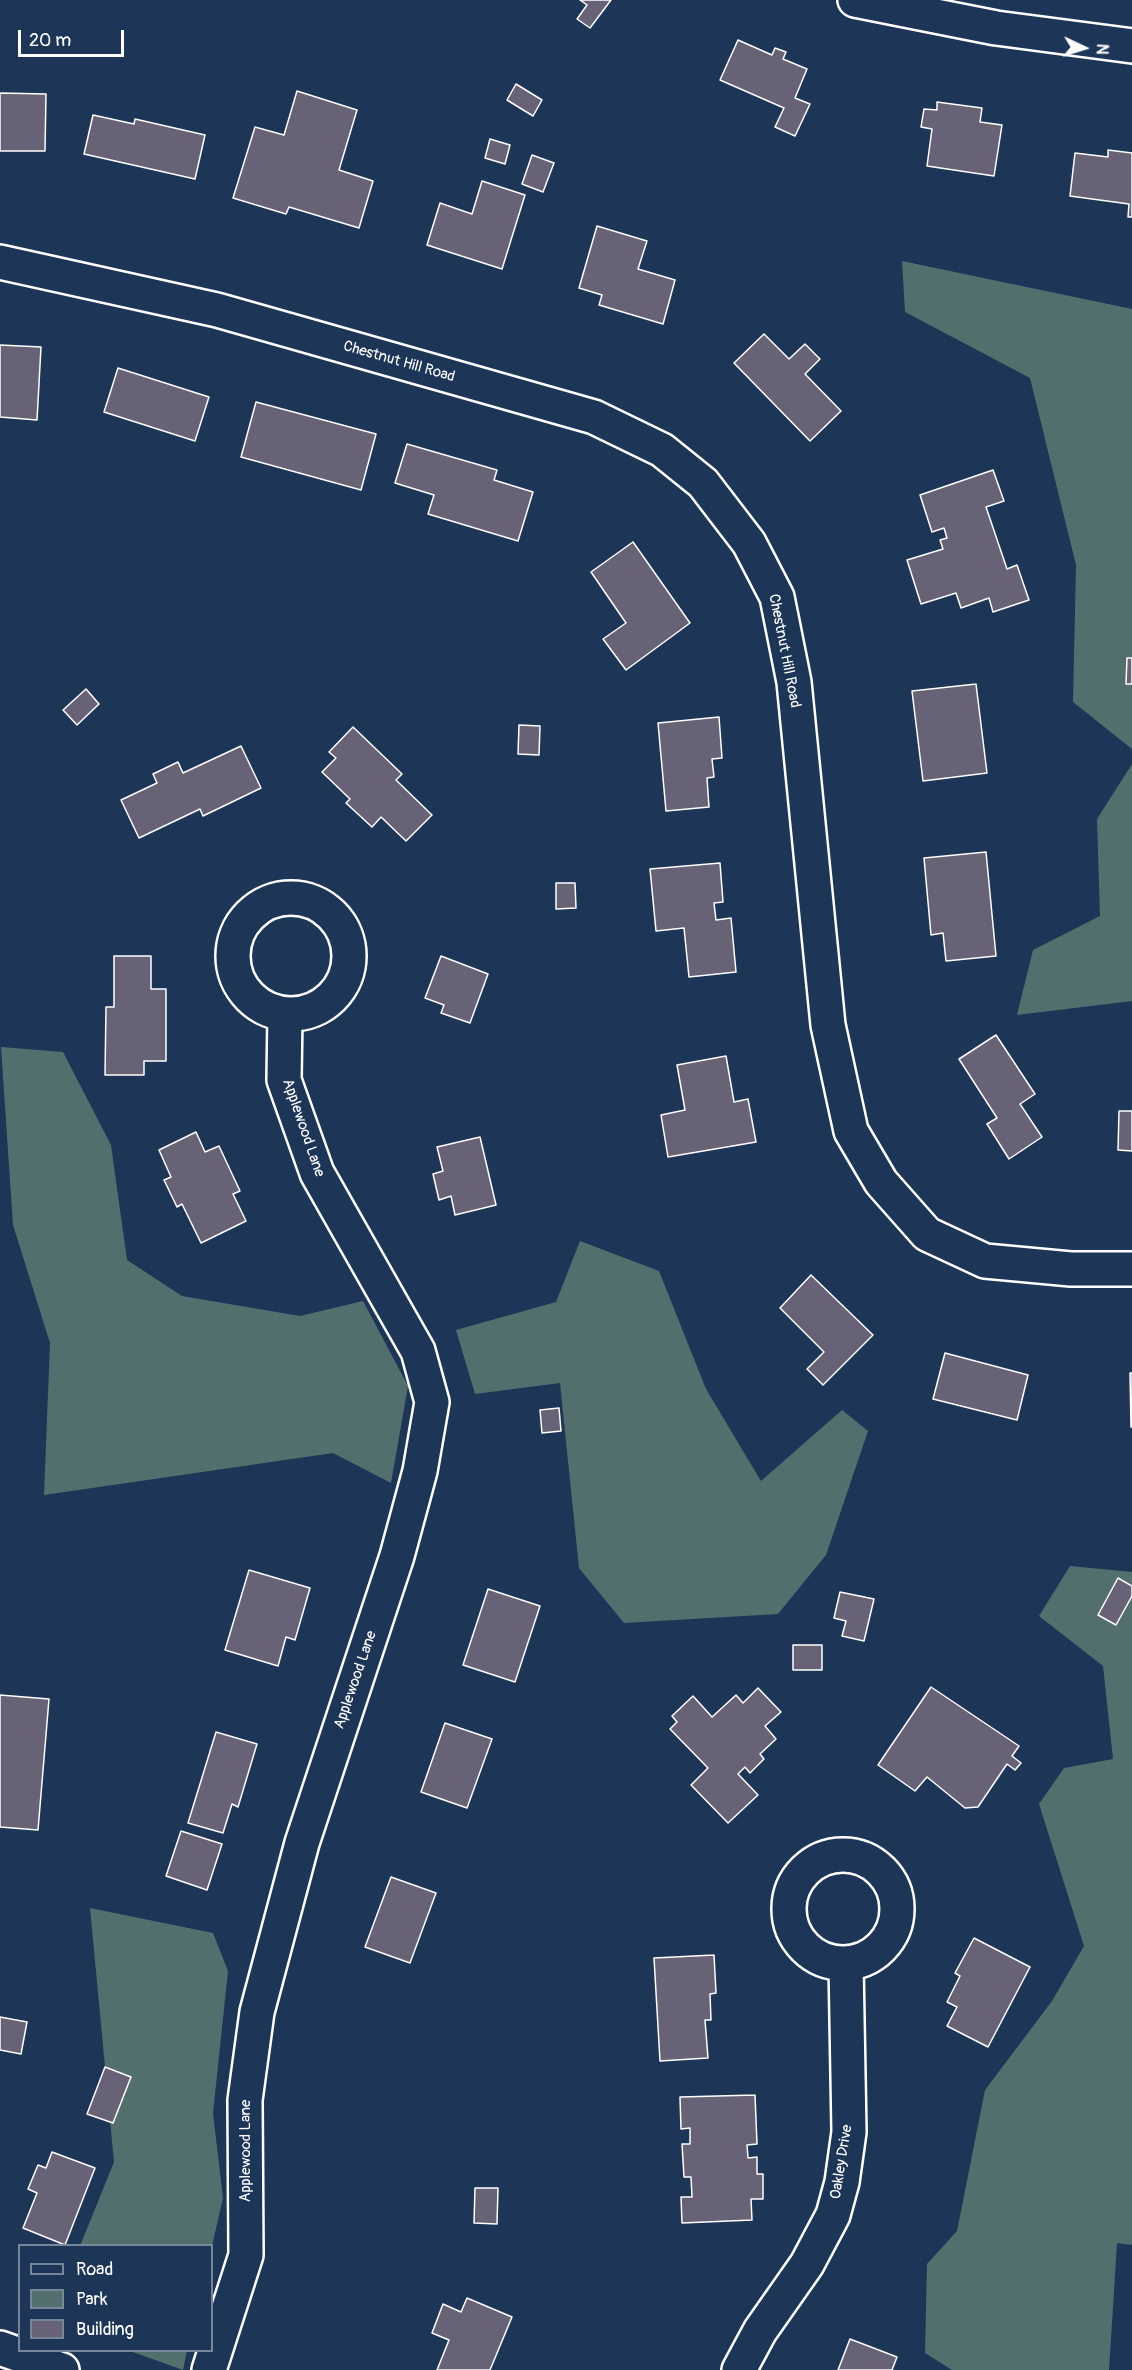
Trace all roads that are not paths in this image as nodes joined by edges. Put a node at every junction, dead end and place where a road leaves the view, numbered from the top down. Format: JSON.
{"nodes":[{"id":1,"x":855,"y":0,"type":"edge"},
{"id":2,"x":1132,"y":46,"type":"edge"},
{"id":3,"x":0,"y":262,"type":"edge"},
{"id":4,"x":285,"y":1014,"type":"dead end"},
{"id":5,"x":1132,"y":1269,"type":"edge"},
{"id":6,"x":846,"y":1963,"type":"dead end"},
{"id":7,"x":0,"y":2348,"type":"edge"},
{"id":8,"x":62,"y":2370,"type":"edge"},
{"id":9,"x":209,"y":2370,"type":"edge"},
{"id":10,"x":739,"y":2370,"type":"edge"}],
"edges":[{"from":1,"to":2,"type":"street"},
{"from":3,"to":5,"type":"street","name":"Chestnut Hill Road"},
{"from":4,"to":9,"type":"street","name":"Applewood Lane"},
{"from":6,"to":10,"type":"street","name":"Oakley Drive"},
{"from":7,"to":8,"type":"street"}]}
